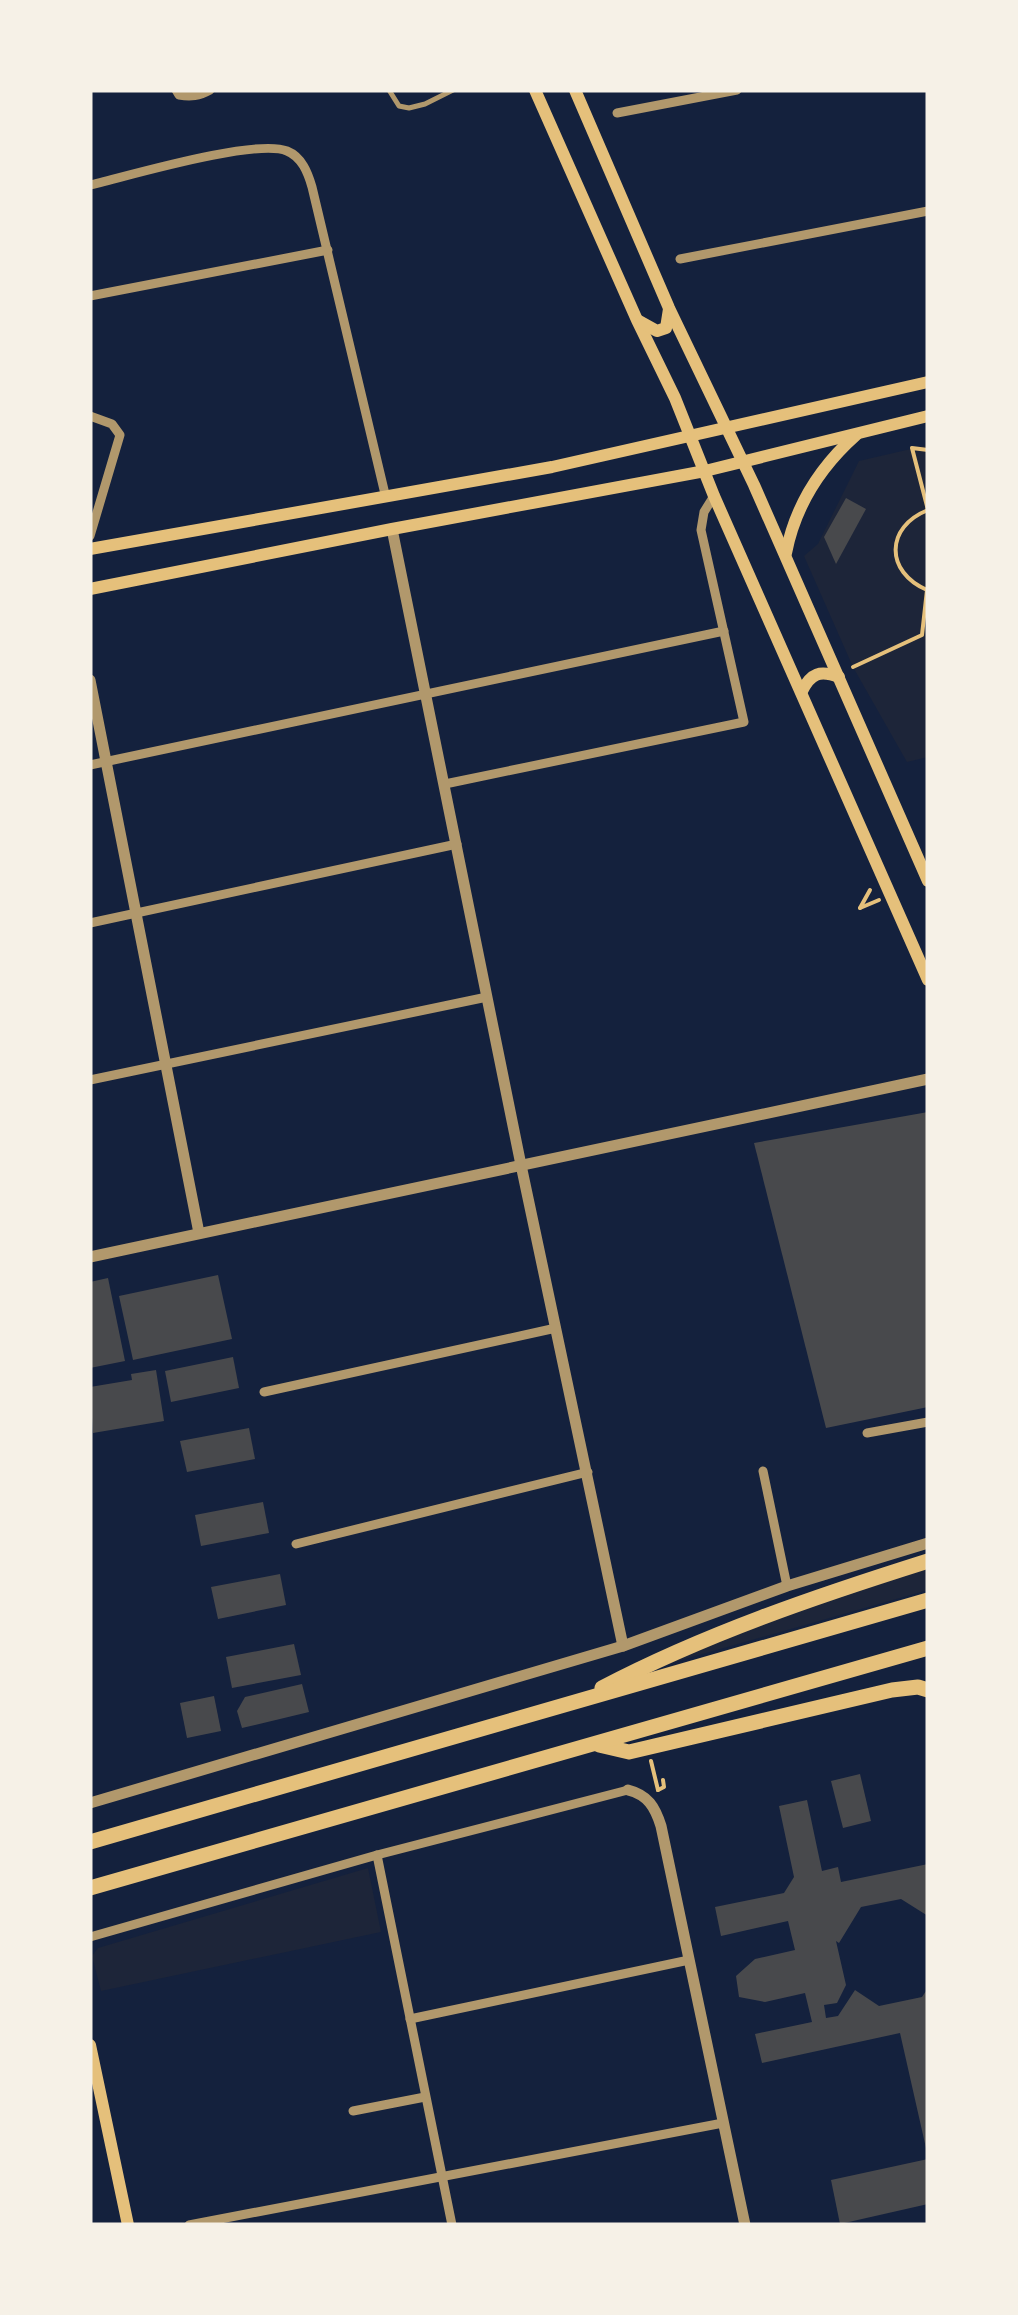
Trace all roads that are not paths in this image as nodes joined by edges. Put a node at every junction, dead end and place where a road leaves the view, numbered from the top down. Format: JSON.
{"nodes":[{"id":1,"x":176,"y":90,"type":"edge"},
{"id":2,"x":210,"y":90,"type":"edge"},
{"id":3,"x":390,"y":90,"type":"edge"},
{"id":4,"x":454,"y":90,"type":"edge"},
{"id":5,"x":536,"y":90,"type":"edge"},
{"id":6,"x":575,"y":90,"type":"edge"},
{"id":7,"x":738,"y":90,"type":"edge"},
{"id":8,"x":617,"y":113,"type":"dead end"},
{"id":9,"x":90,"y":185,"type":"edge"},
{"id":10,"x":928,"y":210,"type":"edge"},
{"id":11,"x":328,"y":250,"type":"junction"},
{"id":12,"x":680,"y":259,"type":"dead end"},
{"id":13,"x":90,"y":296,"type":"edge"},
{"id":14,"x":669,"y":308,"type":"junction"},
{"id":15,"x":637,"y":320,"type":"junction"},
{"id":16,"x":928,"y":382,"type":"edge"},
{"id":17,"x":90,"y":416,"type":"edge"},
{"id":18,"x":928,"y":416,"type":"edge"},
{"id":19,"x":726,"y":426,"type":"junction"},
{"id":20,"x":858,"y":433,"type":"junction"},
{"id":21,"x":690,"y":435,"type":"junction"},
{"id":22,"x":744,"y":461,"type":"junction"},
{"id":23,"x":705,"y":471,"type":"junction"},
{"id":24,"x":385,"y":494,"type":"junction"},
{"id":25,"x":714,"y":496,"type":"junction"},
{"id":26,"x":392,"y":528,"type":"junction"},
{"id":27,"x":90,"y":536,"type":"edge"},
{"id":28,"x":90,"y":549,"type":"edge"},
{"id":29,"x":786,"y":556,"type":"junction"},
{"id":30,"x":90,"y":589,"type":"edge"},
{"id":31,"x":724,"y":631,"type":"junction"},
{"id":32,"x":839,"y":677,"type":"junction"},
{"id":33,"x":90,"y":680,"type":"edge"},
{"id":34,"x":802,"y":691,"type":"junction"},
{"id":35,"x":426,"y":695,"type":"junction"},
{"id":36,"x":106,"y":762,"type":"junction"},
{"id":37,"x":90,"y":765,"type":"edge"},
{"id":38,"x":444,"y":784,"type":"junction"},
{"id":39,"x":456,"y":844,"type":"junction"},
{"id":40,"x":928,"y":881,"type":"edge"},
{"id":41,"x":136,"y":913,"type":"junction"},
{"id":42,"x":90,"y":923,"type":"edge"},
{"id":43,"x":928,"y":980,"type":"edge"},
{"id":44,"x":487,"y":997,"type":"junction"},
{"id":45,"x":166,"y":1064,"type":"junction"},
{"id":46,"x":928,"y":1079,"type":"edge"},
{"id":47,"x":90,"y":1080,"type":"edge"},
{"id":48,"x":521,"y":1165,"type":"junction"},
{"id":49,"x":200,"y":1234,"type":"junction"},
{"id":50,"x":90,"y":1257,"type":"edge"},
{"id":51,"x":556,"y":1328,"type":"junction"},
{"id":52,"x":264,"y":1392,"type":"dead end"},
{"id":53,"x":928,"y":1422,"type":"edge"},
{"id":54,"x":867,"y":1433,"type":"dead end"},
{"id":55,"x":763,"y":1471,"type":"dead end"},
{"id":56,"x":588,"y":1472,"type":"junction"},
{"id":57,"x":928,"y":1543,"type":"edge"},
{"id":58,"x":296,"y":1544,"type":"dead end"},
{"id":59,"x":928,"y":1561,"type":"edge"},
{"id":60,"x":788,"y":1586,"type":"junction"},
{"id":61,"x":928,"y":1600,"type":"edge"},
{"id":62,"x":623,"y":1646,"type":"junction"},
{"id":63,"x":928,"y":1648,"type":"edge"},
{"id":64,"x":928,"y":1690,"type":"edge"},
{"id":65,"x":572,"y":1704,"type":"junction"},
{"id":66,"x":595,"y":1744,"type":"junction"},
{"id":67,"x":628,"y":1790,"type":"joint"},
{"id":68,"x":90,"y":1803,"type":"edge"},
{"id":69,"x":90,"y":1842,"type":"edge"},
{"id":70,"x":377,"y":1856,"type":"junction"},
{"id":71,"x":90,"y":1888,"type":"edge"},
{"id":72,"x":90,"y":1937,"type":"edge"},
{"id":73,"x":690,"y":1960,"type":"junction"},
{"id":74,"x":410,"y":2019,"type":"junction"},
{"id":75,"x":90,"y":2046,"type":"edge"},
{"id":76,"x":425,"y":2096,"type":"junction"},
{"id":77,"x":96,"y":2102,"type":"edge"},
{"id":78,"x":353,"y":2111,"type":"dead end"},
{"id":79,"x":723,"y":2123,"type":"junction"},
{"id":80,"x":442,"y":2177,"type":"junction"},
{"id":81,"x":128,"y":2225,"type":"edge"},
{"id":82,"x":190,"y":2225,"type":"edge"},
{"id":83,"x":452,"y":2225,"type":"edge"},
{"id":84,"x":745,"y":2225,"type":"edge"}],
"edges":[{"from":1,"to":2,"type":"street"},
{"from":3,"to":4,"type":"lane"},
{"from":5,"to":15,"type":"main road"},
{"from":6,"to":14,"type":"main road"},
{"from":7,"to":8,"type":"street"},
{"from":9,"to":11,"type":"street"},
{"from":10,"to":12,"type":"street"},
{"from":11,"to":13,"type":"street"},
{"from":11,"to":24,"type":"street"},
{"from":14,"to":15,"type":"main road"},
{"from":14,"to":19,"type":"main road"},
{"from":15,"to":21,"type":"main road"},
{"from":16,"to":19,"type":"main road"},
{"from":17,"to":27,"type":"street"},
{"from":18,"to":20,"type":"main road"},
{"from":19,"to":21,"type":"main road"},
{"from":19,"to":22,"type":"main road"},
{"from":20,"to":22,"type":"main road"},
{"from":20,"to":29,"type":"main road"},
{"from":21,"to":23,"type":"main road"},
{"from":21,"to":24,"type":"main road"},
{"from":22,"to":23,"type":"main road"},
{"from":22,"to":29,"type":"main road"},
{"from":23,"to":25,"type":"main road"},
{"from":23,"to":26,"type":"main road"},
{"from":24,"to":28,"type":"main road"},
{"from":25,"to":31,"type":"street"},
{"from":25,"to":34,"type":"main road"},
{"from":26,"to":30,"type":"main road"},
{"from":26,"to":35,"type":"street"},
{"from":29,"to":32,"type":"main road"},
{"from":31,"to":35,"type":"street"},
{"from":31,"to":38,"type":"street"},
{"from":32,"to":34,"type":"main road"},
{"from":32,"to":40,"type":"main road"},
{"from":33,"to":36,"type":"street"},
{"from":34,"to":43,"type":"main road"},
{"from":35,"to":36,"type":"street"},
{"from":35,"to":38,"type":"street"},
{"from":36,"to":37,"type":"street"},
{"from":36,"to":41,"type":"street"},
{"from":38,"to":39,"type":"street"},
{"from":39,"to":41,"type":"street"},
{"from":39,"to":44,"type":"street"},
{"from":41,"to":42,"type":"street"},
{"from":41,"to":45,"type":"street"},
{"from":44,"to":45,"type":"street"},
{"from":44,"to":48,"type":"street"},
{"from":45,"to":47,"type":"street"},
{"from":45,"to":49,"type":"street"},
{"from":46,"to":48,"type":"street"},
{"from":48,"to":49,"type":"street"},
{"from":48,"to":51,"type":"street"},
{"from":49,"to":50,"type":"street"},
{"from":51,"to":52,"type":"street"},
{"from":51,"to":56,"type":"street"},
{"from":53,"to":54,"type":"street"},
{"from":55,"to":60,"type":"street"},
{"from":56,"to":58,"type":"street"},
{"from":56,"to":62,"type":"street"},
{"from":57,"to":60,"type":"street"},
{"from":59,"to":65,"type":"highway"},
{"from":60,"to":62,"type":"street"},
{"from":61,"to":65,"type":"highway"},
{"from":62,"to":68,"type":"street"},
{"from":63,"to":66,"type":"highway"},
{"from":64,"to":66,"type":"highway"},
{"from":65,"to":69,"type":"highway"},
{"from":66,"to":71,"type":"highway"},
{"from":67,"to":70,"type":"street"},
{"from":67,"to":73,"type":"street"},
{"from":70,"to":72,"type":"street"},
{"from":70,"to":74,"type":"street"},
{"from":73,"to":74,"type":"street"},
{"from":73,"to":79,"type":"street"},
{"from":74,"to":76,"type":"street"},
{"from":75,"to":77,"type":"main road"},
{"from":76,"to":78,"type":"street"},
{"from":76,"to":80,"type":"street"},
{"from":77,"to":81,"type":"main road"},
{"from":79,"to":80,"type":"street"},
{"from":79,"to":84,"type":"street"},
{"from":80,"to":82,"type":"street"},
{"from":80,"to":83,"type":"street"}]}
